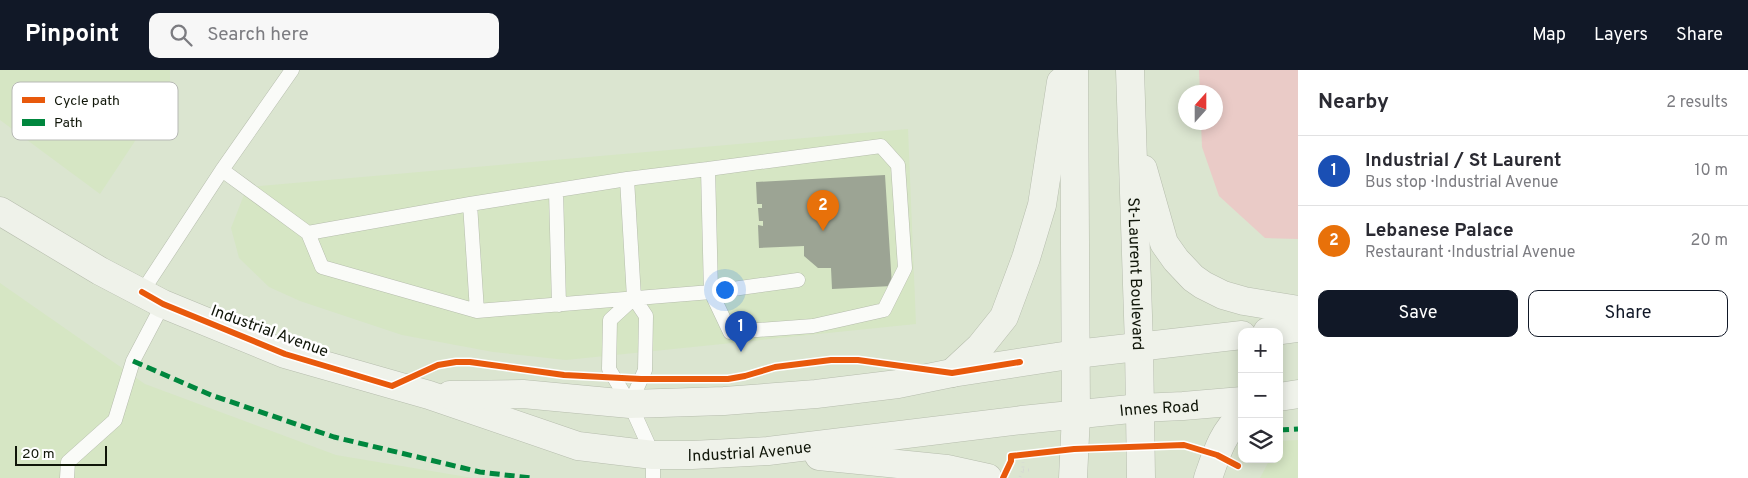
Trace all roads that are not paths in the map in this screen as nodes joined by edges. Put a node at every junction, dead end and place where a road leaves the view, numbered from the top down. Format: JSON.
{"nodes":[{"id":1,"x":292,"y":70,"type":"edge"},
{"id":2,"x":1063,"y":70,"type":"edge"},
{"id":3,"x":1074,"y":70,"type":"edge"},
{"id":4,"x":1130,"y":70,"type":"edge"},
{"id":5,"x":1131,"y":128,"type":"junction"},
{"id":6,"x":708,"y":168,"type":"junction"},
{"id":7,"x":222,"y":170,"type":"junction"},
{"id":8,"x":628,"y":179,"type":"junction"},
{"id":9,"x":556,"y":191,"type":"junction"},
{"id":10,"x":470,"y":204,"type":"junction"},
{"id":11,"x":0,"y":211,"type":"edge"},
{"id":12,"x":308,"y":233,"type":"junction"},
{"id":13,"x":798,"y":280,"type":"dead end"},
{"id":14,"x":711,"y":292,"type":"junction"},
{"id":15,"x":152,"y":298,"type":"junction"},
{"id":16,"x":634,"y":298,"type":"junction"},
{"id":17,"x":559,"y":305,"type":"junction"},
{"id":18,"x":1298,"y":310,"type":"edge"},
{"id":19,"x":477,"y":311,"type":"junction"},
{"id":20,"x":1298,"y":328,"type":"edge"},
{"id":21,"x":1283,"y":330,"type":"edge"},
{"id":22,"x":1238,"y":335,"type":"edge"},
{"id":23,"x":1139,"y":346,"type":"junction"},
{"id":24,"x":1076,"y":354,"type":"junction"},
{"id":25,"x":952,"y":373,"type":"junction"},
{"id":26,"x":1298,"y":394,"type":"edge"},
{"id":27,"x":429,"y":395,"type":"junction"},
{"id":28,"x":1283,"y":396,"type":"edge"},
{"id":29,"x":1238,"y":401,"type":"edge"},
{"id":30,"x":630,"y":404,"type":"junction"},
{"id":31,"x":1140,"y":408,"type":"junction"},
{"id":32,"x":1076,"y":415,"type":"junction"},
{"id":33,"x":1239,"y":418,"type":"edge"},
{"id":34,"x":768,"y":451,"type":"junction"},
{"id":35,"x":653,"y":466,"type":"edge"},
{"id":36,"x":67,"y":478,"type":"edge"},
{"id":37,"x":988,"y":478,"type":"edge"},
{"id":38,"x":1073,"y":478,"type":"edge"},
{"id":39,"x":1141,"y":478,"type":"edge"},
{"id":40,"x":1208,"y":478,"type":"edge"}],
"edges":[{"from":1,"to":7,"type":"lane"},
{"from":2,"to":25,"type":"main road"},
{"from":3,"to":24,"type":"main road"},
{"from":4,"to":5,"type":"main road","name":"St-Laurent Boulevard"},
{"from":5,"to":18,"type":"main road"},
{"from":5,"to":23,"type":"main road","name":"St-Laurent Boulevard"},
{"from":6,"to":8,"type":"lane"},
{"from":6,"to":14,"type":"lane"},
{"from":6,"to":14,"type":"lane"},
{"from":7,"to":12,"type":"lane"},
{"from":7,"to":15,"type":"lane"},
{"from":8,"to":9,"type":"lane"},
{"from":8,"to":16,"type":"lane"},
{"from":9,"to":10,"type":"lane"},
{"from":9,"to":17,"type":"lane"},
{"from":10,"to":12,"type":"lane"},
{"from":10,"to":19,"type":"lane"},
{"from":11,"to":15,"type":"main road","name":"Industrial Avenue"},
{"from":12,"to":19,"type":"lane"},
{"from":13,"to":14,"type":"lane"},
{"from":14,"to":16,"type":"lane"},
{"from":15,"to":27,"type":"main road","name":"Industrial Avenue"},
{"from":15,"to":36,"type":"lane"},
{"from":16,"to":17,"type":"lane"},
{"from":16,"to":30,"type":"lane"},
{"from":16,"to":30,"type":"lane"},
{"from":17,"to":19,"type":"lane"},
{"from":20,"to":21,"type":"main road"},
{"from":22,"to":23,"type":"main road"},
{"from":23,"to":24,"type":"main road"},
{"from":23,"to":31,"type":"main road","name":"St-Laurent Boulevard"},
{"from":24,"to":25,"type":"main road","name":"Industrial Avenue"},
{"from":24,"to":32,"type":"main road"},
{"from":25,"to":30,"type":"main road","name":"Industrial Avenue"},
{"from":26,"to":28,"type":"main road"},
{"from":27,"to":30,"type":"main road","name":"Industrial Avenue"},
{"from":27,"to":35,"type":"main road","name":"Industrial Avenue"},
{"from":29,"to":31,"type":"main road","name":"Innes Road"},
{"from":30,"to":35,"type":"lane"},
{"from":31,"to":32,"type":"main road","name":"Innes Road"},
{"from":31,"to":39,"type":"main road","name":"St-Laurent Boulevard"},
{"from":32,"to":34,"type":"main road","name":"Industrial Avenue"},
{"from":32,"to":38,"type":"main road"},
{"from":33,"to":40,"type":"main road"},
{"from":34,"to":35,"type":"main road","name":"Industrial Avenue"},
{"from":34,"to":37,"type":"main road"}]}
